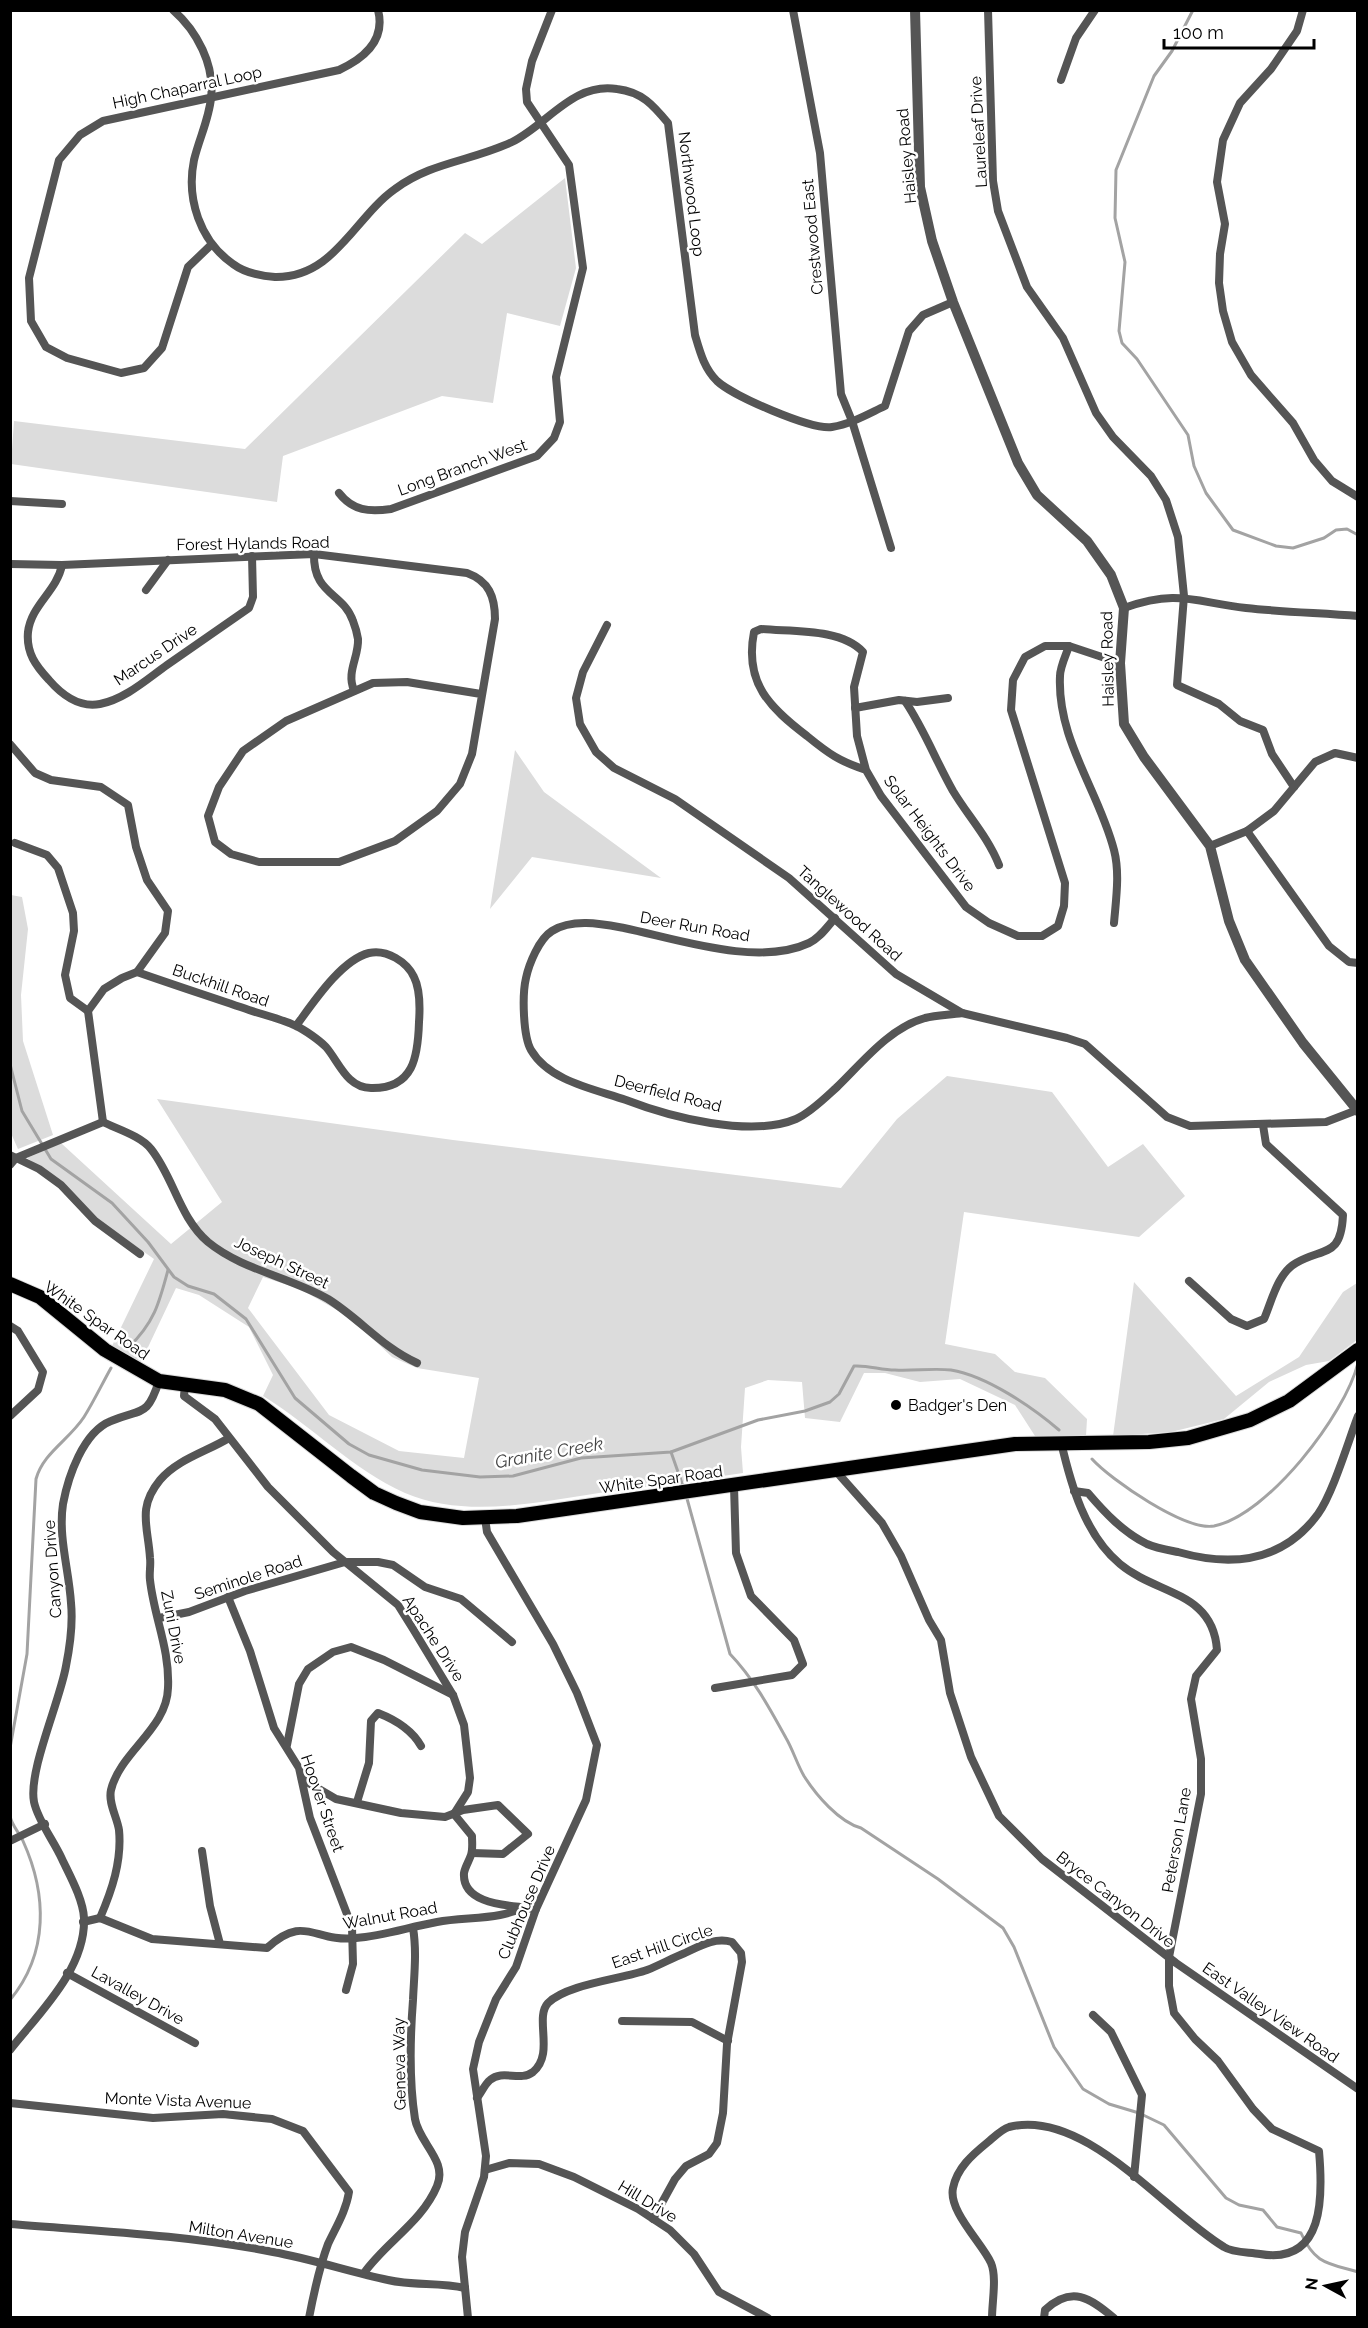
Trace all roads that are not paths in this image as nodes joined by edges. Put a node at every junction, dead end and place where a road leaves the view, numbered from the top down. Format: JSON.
{"nodes":[{"id":1,"x":173,"y":10,"type":"edge"},
{"id":2,"x":378,"y":10,"type":"edge"},
{"id":3,"x":552,"y":10,"type":"edge"},
{"id":4,"x":793,"y":10,"type":"edge"},
{"id":5,"x":915,"y":10,"type":"edge"},
{"id":6,"x":988,"y":10,"type":"edge"},
{"id":7,"x":1095,"y":10,"type":"edge"},
{"id":8,"x":1303,"y":10,"type":"edge"},
{"id":9,"x":1060,"y":80,"type":"dead end"},
{"id":10,"x":212,"y":97,"type":"junction"},
{"id":11,"x":541,"y":122,"type":"junction"},
{"id":12,"x":211,"y":245,"type":"junction"},
{"id":13,"x":953,"y":302,"type":"junction"},
{"id":14,"x":852,"y":421,"type":"junction"},
{"id":15,"x":339,"y":492,"type":"dead end"},
{"id":16,"x":1358,"y":497,"type":"edge"},
{"id":17,"x":10,"y":501,"type":"edge"},
{"id":18,"x":62,"y":504,"type":"dead end"},
{"id":19,"x":891,"y":548,"type":"dead end"},
{"id":20,"x":314,"y":554,"type":"junction"},
{"id":21,"x":252,"y":556,"type":"junction"},
{"id":22,"x":168,"y":560,"type":"junction"},
{"id":23,"x":10,"y":564,"type":"edge"},
{"id":24,"x":62,"y":565,"type":"junction"},
{"id":25,"x":146,"y":590,"type":"dead end"},
{"id":26,"x":1184,"y":596,"type":"junction"},
{"id":27,"x":1124,"y":608,"type":"junction"},
{"id":28,"x":1358,"y":616,"type":"edge"},
{"id":29,"x":607,"y":625,"type":"dead end"},
{"id":30,"x":1069,"y":646,"type":"junction"},
{"id":31,"x":1120,"y":663,"type":"junction"},
{"id":32,"x":354,"y":690,"type":"junction"},
{"id":33,"x":482,"y":694,"type":"junction"},
{"id":34,"x":948,"y":698,"type":"dead end"},
{"id":35,"x":905,"y":701,"type":"junction"},
{"id":36,"x":855,"y":708,"type":"junction"},
{"id":37,"x":10,"y":744,"type":"edge"},
{"id":38,"x":1358,"y":758,"type":"edge"},
{"id":39,"x":866,"y":770,"type":"junction"},
{"id":40,"x":1294,"y":787,"type":"junction"},
{"id":41,"x":1246,"y":831,"type":"junction"},
{"id":42,"x":15,"y":843,"type":"dead end"},
{"id":43,"x":1210,"y":846,"type":"junction"},
{"id":44,"x":999,"y":865,"type":"dead end"},
{"id":45,"x":835,"y":918,"type":"junction"},
{"id":46,"x":1114,"y":923,"type":"dead end"},
{"id":47,"x":543,"y":940,"type":"joint"},
{"id":48,"x":1353,"y":962,"type":"edge"},
{"id":49,"x":137,"y":972,"type":"junction"},
{"id":50,"x":87,"y":1011,"type":"junction"},
{"id":51,"x":962,"y":1013,"type":"junction"},
{"id":52,"x":296,"y":1026,"type":"junction"},
{"id":53,"x":1357,"y":1111,"type":"edge"},
{"id":54,"x":103,"y":1122,"type":"junction"},
{"id":55,"x":1263,"y":1125,"type":"junction"},
{"id":56,"x":12,"y":1159,"type":"edge"},
{"id":57,"x":140,"y":1254,"type":"dead end"},
{"id":58,"x":1189,"y":1281,"type":"dead end"},
{"id":59,"x":10,"y":1284,"type":"edge"},
{"id":60,"x":10,"y":1326,"type":"edge"},
{"id":61,"x":1358,"y":1350,"type":"edge"},
{"id":62,"x":417,"y":1363,"type":"dead end"},
{"id":63,"x":159,"y":1382,"type":"junction"},
{"id":64,"x":185,"y":1384,"type":"junction"},
{"id":65,"x":10,"y":1416,"type":"edge"},
{"id":66,"x":1358,"y":1416,"type":"edge"},
{"id":67,"x":229,"y":1437,"type":"junction"},
{"id":68,"x":1061,"y":1442,"type":"junction"},
{"id":69,"x":835,"y":1470,"type":"junction"},
{"id":70,"x":734,"y":1486,"type":"junction"},
{"id":71,"x":1074,"y":1491,"type":"junction"},
{"id":72,"x":485,"y":1518,"type":"junction"},
{"id":73,"x":345,"y":1562,"type":"junction"},
{"id":74,"x":228,"y":1597,"type":"junction"},
{"id":75,"x":159,"y":1618,"type":"junction"},
{"id":76,"x":512,"y":1642,"type":"dead end"},
{"id":77,"x":715,"y":1688,"type":"dead end"},
{"id":78,"x":453,"y":1695,"type":"junction"},
{"id":79,"x":287,"y":1745,"type":"junction"},
{"id":80,"x":421,"y":1746,"type":"dead end"},
{"id":81,"x":302,"y":1779,"type":"junction"},
{"id":82,"x":357,"y":1802,"type":"junction"},
{"id":83,"x":454,"y":1814,"type":"junction"},
{"id":84,"x":45,"y":1824,"type":"junction"},
{"id":85,"x":10,"y":1840,"type":"edge"},
{"id":86,"x":202,"y":1851,"type":"dead end"},
{"id":87,"x":472,"y":1853,"type":"junction"},
{"id":88,"x":521,"y":1907,"type":"junction"},
{"id":89,"x":536,"y":1909,"type":"junction"},
{"id":90,"x":100,"y":1918,"type":"junction"},
{"id":91,"x":83,"y":1922,"type":"junction"},
{"id":92,"x":413,"y":1928,"type":"junction"},
{"id":93,"x":354,"y":1939,"type":"junction"},
{"id":94,"x":220,"y":1944,"type":"junction"},
{"id":95,"x":1169,"y":1957,"type":"junction"},
{"id":96,"x":67,"y":1974,"type":"junction"},
{"id":97,"x":346,"y":1990,"type":"dead end"},
{"id":98,"x":1093,"y":2014,"type":"dead end"},
{"id":99,"x":622,"y":2021,"type":"dead end"},
{"id":100,"x":728,"y":2041,"type":"junction"},
{"id":101,"x":195,"y":2043,"type":"dead end"},
{"id":102,"x":10,"y":2050,"type":"edge"},
{"id":103,"x":1358,"y":2090,"type":"edge"},
{"id":104,"x":477,"y":2098,"type":"junction"},
{"id":105,"x":10,"y":2103,"type":"edge"},
{"id":106,"x":485,"y":2170,"type":"junction"},
{"id":107,"x":1134,"y":2177,"type":"junction"},
{"id":108,"x":653,"y":2219,"type":"junction"},
{"id":109,"x":10,"y":2224,"type":"edge"},
{"id":110,"x":322,"y":2262,"type":"junction"},
{"id":111,"x":364,"y":2273,"type":"junction"},
{"id":112,"x":465,"y":2288,"type":"junction"},
{"id":113,"x":309,"y":2318,"type":"edge"},
{"id":114,"x":468,"y":2318,"type":"edge"},
{"id":115,"x":768,"y":2318,"type":"edge"},
{"id":116,"x":992,"y":2318,"type":"edge"},
{"id":117,"x":1044,"y":2318,"type":"edge"},
{"id":118,"x":1114,"y":2318,"type":"edge"}],
"edges":[{"from":1,"to":10,"type":"street","name":"Northwood Loop"},
{"from":2,"to":10,"type":"street","name":"High Chaparral Loop"},
{"from":3,"to":11,"type":"street","name":"Long Branch West"},
{"from":4,"to":14,"type":"street","name":"Crestwood East"},
{"from":5,"to":13,"type":"street","name":"Haisley Road"},
{"from":6,"to":26,"type":"street","name":"Laureleaf Drive"},
{"from":7,"to":9,"type":"street"},
{"from":8,"to":16,"type":"street"},
{"from":10,"to":12,"type":"street","name":"Northwood Loop"},
{"from":10,"to":12,"type":"street","name":"High Chaparral Loop"},
{"from":11,"to":12,"type":"street","name":"Northwood Loop"},
{"from":11,"to":14,"type":"street","name":"Northwood Loop"},
{"from":11,"to":15,"type":"street","name":"Long Branch West"},
{"from":13,"to":14,"type":"street","name":"Northwood Loop"},
{"from":13,"to":27,"type":"street","name":"Haisley Road"},
{"from":14,"to":19,"type":"street","name":"Crestwood East"},
{"from":17,"to":18,"type":"street"},
{"from":20,"to":21,"type":"street","name":"Forest Hylands Road"},
{"from":20,"to":32,"type":"street"},
{"from":20,"to":33,"type":"street","name":"Forest Hylands Road"},
{"from":21,"to":22,"type":"street","name":"Forest Hylands Road"},
{"from":21,"to":24,"type":"street","name":"Marcus Drive"},
{"from":22,"to":24,"type":"street","name":"Forest Hylands Road"},
{"from":22,"to":25,"type":"street"},
{"from":23,"to":24,"type":"street","name":"Forest Hylands Road"},
{"from":26,"to":27,"type":"street"},
{"from":26,"to":28,"type":"street"},
{"from":26,"to":40,"type":"street","name":"Laureleaf Drive"},
{"from":27,"to":31,"type":"street","name":"Haisley Road"},
{"from":29,"to":45,"type":"street","name":"Tanglewood Road"},
{"from":30,"to":31,"type":"street","name":"Solar Heights Drive"},
{"from":30,"to":39,"type":"street","name":"Solar Heights Drive"},
{"from":30,"to":46,"type":"street"},
{"from":31,"to":43,"type":"street","name":"Haisley Road"},
{"from":32,"to":33,"type":"street"},
{"from":32,"to":33,"type":"street","name":"Forest Hylands Road"},
{"from":34,"to":35,"type":"street"},
{"from":35,"to":36,"type":"street"},
{"from":35,"to":44,"type":"street"},
{"from":36,"to":39,"type":"street"},
{"from":36,"to":39,"type":"street","name":"Solar Heights Drive"},
{"from":37,"to":49,"type":"street"},
{"from":38,"to":40,"type":"street"},
{"from":40,"to":41,"type":"street"},
{"from":41,"to":43,"type":"street"},
{"from":41,"to":48,"type":"street"},
{"from":42,"to":50,"type":"street"},
{"from":43,"to":53,"type":"street","name":"Haisley Road"},
{"from":45,"to":47,"type":"street","name":"Deer Run Road"},
{"from":45,"to":51,"type":"street","name":"Tanglewood Road"},
{"from":47,"to":51,"type":"street","name":"Deerfield Road"},
{"from":49,"to":50,"type":"street"},
{"from":49,"to":52,"type":"street","name":"Buckhill Road"},
{"from":50,"to":54,"type":"street"},
{"from":51,"to":55,"type":"street","name":"Tanglewood Road"},
{"from":52,"to":52,"type":"street","name":"Buckhill Road"},
{"from":53,"to":55,"type":"street","name":"Tanglewood Road"},
{"from":54,"to":56,"type":"street"},
{"from":54,"to":62,"type":"street","name":"Joseph Street"},
{"from":55,"to":58,"type":"street"},
{"from":56,"to":57,"type":"street"},
{"from":59,"to":63,"type":"main road","name":"White Spar Road"},
{"from":60,"to":65,"type":"street"},
{"from":61,"to":68,"type":"main road","name":"White Spar Road"},
{"from":63,"to":64,"type":"main road","name":"White Spar Road"},
{"from":63,"to":84,"type":"street","name":"Canyon Drive"},
{"from":64,"to":67,"type":"street","name":"Apache Drive"},
{"from":64,"to":72,"type":"main road","name":"White Spar Road"},
{"from":66,"to":71,"type":"street"},
{"from":67,"to":73,"type":"street","name":"Apache Drive"},
{"from":67,"to":75,"type":"street","name":"Zuni Drive"},
{"from":68,"to":69,"type":"main road","name":"White Spar Road"},
{"from":68,"to":71,"type":"street","name":"Peterson Lane"},
{"from":69,"to":70,"type":"main road","name":"White Spar Road"},
{"from":69,"to":95,"type":"street","name":"Bryce Canyon Drive"},
{"from":70,"to":72,"type":"main road","name":"White Spar Road"},
{"from":70,"to":77,"type":"street"},
{"from":71,"to":95,"type":"street","name":"Peterson Lane"},
{"from":72,"to":89,"type":"street","name":"Clubhouse Drive"},
{"from":73,"to":74,"type":"street","name":"Seminole Road"},
{"from":73,"to":76,"type":"street"},
{"from":73,"to":78,"type":"street","name":"Apache Drive"},
{"from":74,"to":75,"type":"street","name":"Seminole Road"},
{"from":74,"to":79,"type":"street","name":"Hoover Street"},
{"from":75,"to":90,"type":"street","name":"Zuni Drive"},
{"from":78,"to":79,"type":"street"},
{"from":78,"to":83,"type":"street","name":"Apache Drive"},
{"from":79,"to":81,"type":"street","name":"Hoover Street"},
{"from":80,"to":82,"type":"street"},
{"from":81,"to":82,"type":"street"},
{"from":81,"to":93,"type":"street","name":"Hoover Street"},
{"from":82,"to":83,"type":"street"},
{"from":83,"to":87,"type":"street"},
{"from":83,"to":87,"type":"street"},
{"from":84,"to":85,"type":"street"},
{"from":84,"to":91,"type":"street","name":"Canyon Drive"},
{"from":86,"to":94,"type":"street"},
{"from":87,"to":88,"type":"street"},
{"from":88,"to":89,"type":"street","name":"Walnut Road"},
{"from":88,"to":92,"type":"street","name":"Walnut Road"},
{"from":89,"to":104,"type":"street","name":"Clubhouse Drive"},
{"from":90,"to":91,"type":"street"},
{"from":90,"to":94,"type":"street","name":"Walnut Road"},
{"from":91,"to":96,"type":"street","name":"Canyon Drive"},
{"from":92,"to":93,"type":"street","name":"Walnut Road"},
{"from":92,"to":111,"type":"street","name":"Geneva Way"},
{"from":93,"to":94,"type":"street","name":"Walnut Road"},
{"from":93,"to":97,"type":"street","name":"Hoover Street"},
{"from":95,"to":103,"type":"street","name":"East Valley View Road"},
{"from":95,"to":107,"type":"street","name":"Bryce Canyon Drive"},
{"from":96,"to":101,"type":"street","name":"Lavalley Drive"},
{"from":96,"to":102,"type":"street","name":"Canyon Drive"},
{"from":98,"to":107,"type":"street"},
{"from":99,"to":100,"type":"street"},
{"from":100,"to":104,"type":"street","name":"East Hill Circle"},
{"from":100,"to":108,"type":"street","name":"East Hill Circle"},
{"from":104,"to":106,"type":"street","name":"Clubhouse Drive"},
{"from":105,"to":110,"type":"street","name":"Monte Vista Avenue"},
{"from":106,"to":108,"type":"street","name":"Hill Drive"},
{"from":106,"to":112,"type":"street","name":"Clubhouse Drive"},
{"from":107,"to":116,"type":"street","name":"Bryce Canyon Drive"},
{"from":108,"to":115,"type":"street","name":"Hill Drive"},
{"from":109,"to":110,"type":"street","name":"Milton Avenue"},
{"from":110,"to":111,"type":"street","name":"Milton Avenue"},
{"from":110,"to":113,"type":"street"},
{"from":111,"to":112,"type":"street","name":"Milton Avenue"},
{"from":112,"to":114,"type":"street","name":"Clubhouse Drive"},
{"from":117,"to":118,"type":"street"}]}
